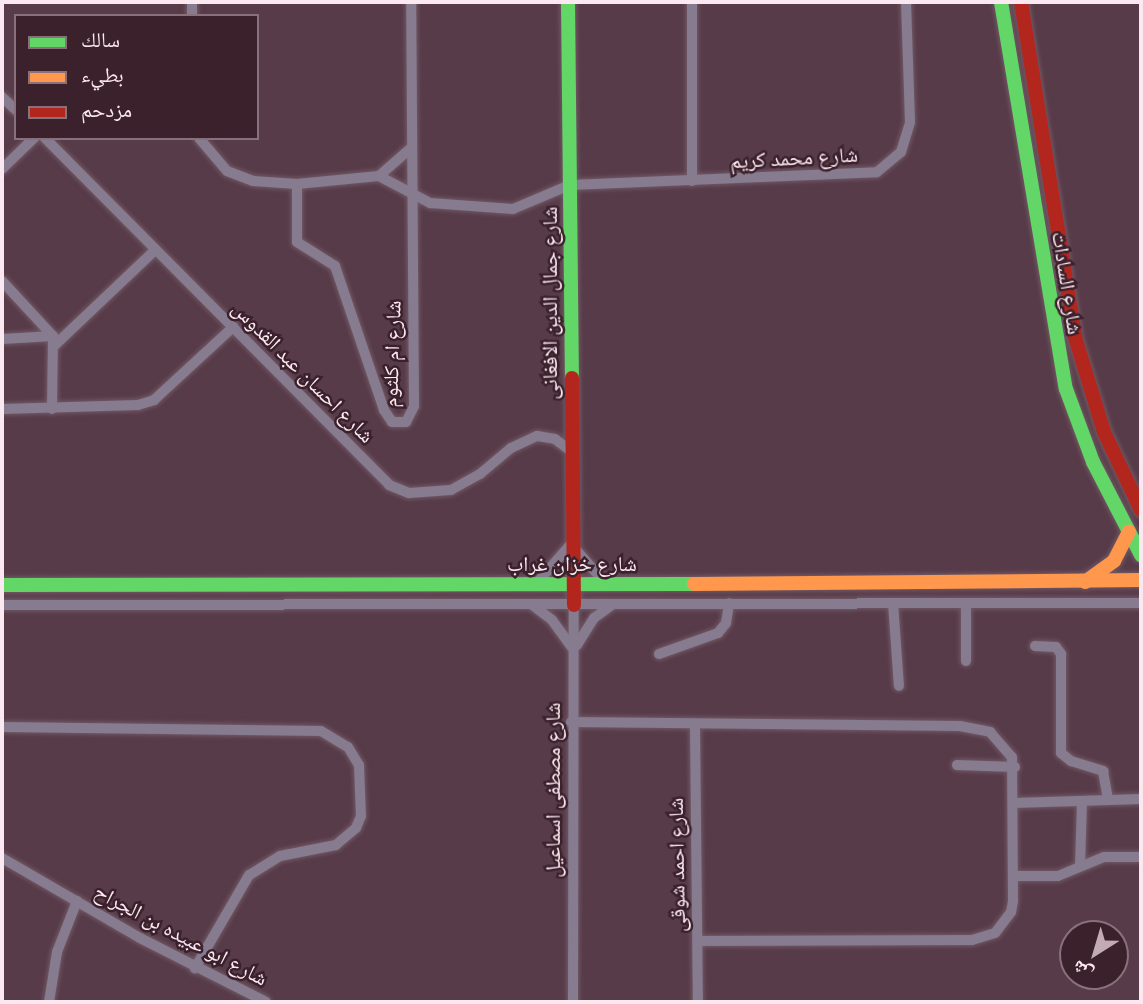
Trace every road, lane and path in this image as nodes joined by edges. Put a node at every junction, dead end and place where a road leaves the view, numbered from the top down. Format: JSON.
{"nodes":[{"id":1,"x":411,"y":2,"type":"edge"},
{"id":2,"x":568,"y":2,"type":"edge"},
{"id":3,"x":692,"y":2,"type":"edge"},
{"id":4,"x":906,"y":2,"type":"edge"},
{"id":5,"x":1001,"y":2,"type":"edge"},
{"id":6,"x":1021,"y":2,"type":"edge"},
{"id":7,"x":32,"y":140,"type":"edge"},
{"id":8,"x":47,"y":140,"type":"edge"},
{"id":9,"x":201,"y":140,"type":"edge"},
{"id":10,"x":412,"y":147,"type":"junction"},
{"id":11,"x":2,"y":169,"type":"edge"},
{"id":12,"x":379,"y":176,"type":"junction"},
{"id":13,"x":692,"y":181,"type":"junction"},
{"id":14,"x":297,"y":184,"type":"junction"},
{"id":15,"x":570,"y":185,"type":"junction"},
{"id":16,"x":413,"y":194,"type":"junction"},
{"id":17,"x":155,"y":250,"type":"junction"},
{"id":18,"x":2,"y":281,"type":"edge"},
{"id":19,"x":233,"y":327,"type":"junction"},
{"id":20,"x":2,"y":338,"type":"edge"},
{"id":21,"x":54,"y":341,"type":"junction"},
{"id":22,"x":2,"y":409,"type":"edge"},
{"id":23,"x":52,"y":409,"type":"junction"},
{"id":24,"x":572,"y":452,"type":"junction"},
{"id":25,"x":1141,"y":510,"type":"edge"},
{"id":26,"x":1129,"y":532,"type":"junction"},
{"id":27,"x":571,"y":544,"type":"junction"},
{"id":28,"x":1141,"y":555,"type":"edge"},
{"id":29,"x":1141,"y":580,"type":"edge"},
{"id":30,"x":1080,"y":584,"type":"junction"},
{"id":31,"x":2,"y":585,"type":"edge"},
{"id":32,"x":151,"y":585,"type":"junction"},
{"id":33,"x":535,"y":585,"type":"junction"},
{"id":34,"x":573,"y":585,"type":"junction"},
{"id":35,"x":607,"y":585,"type":"junction"},
{"id":36,"x":530,"y":603,"type":"junction"},
{"id":37,"x":616,"y":603,"type":"junction"},
{"id":38,"x":729,"y":603,"type":"junction"},
{"id":39,"x":893,"y":603,"type":"junction"},
{"id":40,"x":966,"y":603,"type":"junction"},
{"id":41,"x":1141,"y":603,"type":"edge"},
{"id":42,"x":2,"y":604,"type":"edge"},
{"id":43,"x":152,"y":604,"type":"junction"},
{"id":44,"x":573,"y":604,"type":"junction"},
{"id":45,"x":1035,"y":646,"type":"dead end"},
{"id":46,"x":574,"y":652,"type":"junction"},
{"id":47,"x":659,"y":654,"type":"dead end"},
{"id":48,"x":966,"y":661,"type":"dead end"},
{"id":49,"x":899,"y":686,"type":"dead end"},
{"id":50,"x":571,"y":722,"type":"junction"},
{"id":51,"x":2,"y":727,"type":"edge"},
{"id":52,"x":695,"y":727,"type":"junction"},
{"id":53,"x":957,"y":765,"type":"dead end"},
{"id":54,"x":1015,"y":767,"type":"junction"},
{"id":55,"x":1141,"y":799,"type":"edge"},
{"id":56,"x":1108,"y":800,"type":"junction"},
{"id":57,"x":1082,"y":801,"type":"junction"},
{"id":58,"x":1014,"y":803,"type":"junction"},
{"id":59,"x":1141,"y":857,"type":"edge"},
{"id":60,"x":2,"y":858,"type":"edge"},
{"id":61,"x":1080,"y":866,"type":"junction"},
{"id":62,"x":1015,"y":876,"type":"junction"},
{"id":63,"x":77,"y":901,"type":"junction"},
{"id":64,"x":698,"y":941,"type":"junction"},
{"id":65,"x":195,"y":968,"type":"junction"},
{"id":66,"x":50,"y":1002,"type":"edge"},
{"id":67,"x":266,"y":1002,"type":"edge"},
{"id":68,"x":573,"y":1002,"type":"edge"},
{"id":69,"x":698,"y":1002,"type":"edge"}],
"edges":[{"from":1,"to":10,"type":"street","name":"شارع ام كلثوم"},
{"from":2,"to":15,"type":"street","name":"شارع جمال الدين الافغانى"},
{"from":3,"to":13,"type":"street"},
{"from":4,"to":13,"type":"street","name":"شارع محمد كريم"},
{"from":5,"to":26,"type":"street","name":"شارع السادات"},
{"from":6,"to":25,"type":"street","name":"شارع السادات"},
{"from":7,"to":11,"type":"street"},
{"from":8,"to":17,"type":"street","name":"شارع احسان عبد القدوس"},
{"from":9,"to":14,"type":"street"},
{"from":10,"to":12,"type":"street"},
{"from":10,"to":16,"type":"street","name":"شارع ام كلثوم"},
{"from":12,"to":14,"type":"street"},
{"from":12,"to":16,"type":"street"},
{"from":13,"to":15,"type":"street","name":"شارع محمد كريم"},
{"from":14,"to":16,"type":"street","name":"شارع ام كلثوم"},
{"from":15,"to":16,"type":"street"},
{"from":15,"to":24,"type":"street","name":"شارع جمال الدين الافغانى"},
{"from":17,"to":19,"type":"street","name":"شارع احسان عبد القدوس"},
{"from":17,"to":21,"type":"street"},
{"from":18,"to":21,"type":"street"},
{"from":19,"to":23,"type":"street"},
{"from":19,"to":24,"type":"street","name":"شارع احسان عبد القدوس"},
{"from":20,"to":21,"type":"street"},
{"from":21,"to":23,"type":"street"},
{"from":22,"to":23,"type":"street"},
{"from":24,"to":27,"type":"street","name":"شارع جمال الدين الافغانى"},
{"from":26,"to":28,"type":"street","name":"شارع السادات"},
{"from":26,"to":30,"type":"street"},
{"from":27,"to":33,"type":"street"},
{"from":27,"to":34,"type":"street","name":"شارع جمال الدين الافغانى"},
{"from":27,"to":35,"type":"street"},
{"from":29,"to":30,"type":"street","name":"شارع خزان غراب"},
{"from":30,"to":35,"type":"street","name":"شارع خزان غراب"},
{"from":31,"to":32,"type":"street","name":"شارع خزان غراب"},
{"from":32,"to":33,"type":"street","name":"شارع خزان غراب"},
{"from":32,"to":43,"type":"street"},
{"from":33,"to":34,"type":"street","name":"شارع خزان غراب"},
{"from":34,"to":35,"type":"street","name":"شارع خزان غراب"},
{"from":34,"to":44,"type":"street","name":"شارع جمال الدين الافغانى"},
{"from":36,"to":43,"type":"street","name":"شارع خزان غراب"},
{"from":36,"to":44,"type":"street","name":"شارع خزان غراب"},
{"from":36,"to":46,"type":"street"},
{"from":37,"to":38,"type":"street","name":"شارع خزان غراب"},
{"from":37,"to":44,"type":"street","name":"شارع خزان غراب"},
{"from":37,"to":46,"type":"street"},
{"from":38,"to":39,"type":"street","name":"شارع خزان غراب"},
{"from":38,"to":47,"type":"street"},
{"from":39,"to":40,"type":"street","name":"شارع خزان غراب"},
{"from":39,"to":49,"type":"street"},
{"from":40,"to":41,"type":"street","name":"شارع خزان غراب"},
{"from":40,"to":48,"type":"street"},
{"from":42,"to":43,"type":"street","name":"شارع خزان غراب"},
{"from":44,"to":46,"type":"street","name":"شارع مصطفى اسماعيل"},
{"from":45,"to":56,"type":"street"},
{"from":46,"to":50,"type":"street","name":"شارع مصطفى اسماعيل"},
{"from":50,"to":52,"type":"street"},
{"from":50,"to":68,"type":"street","name":"شارع مصطفى اسماعيل"},
{"from":51,"to":65,"type":"street"},
{"from":52,"to":54,"type":"street"},
{"from":52,"to":64,"type":"street","name":"شارع احمد شوقى"},
{"from":53,"to":54,"type":"street"},
{"from":54,"to":58,"type":"street"},
{"from":55,"to":56,"type":"street"},
{"from":56,"to":57,"type":"street"},
{"from":57,"to":58,"type":"street"},
{"from":57,"to":61,"type":"street"},
{"from":58,"to":62,"type":"street"},
{"from":59,"to":61,"type":"street"},
{"from":60,"to":63,"type":"street","name":"شارع ابو عبيده بن الجراح"},
{"from":61,"to":62,"type":"street"},
{"from":62,"to":64,"type":"street"},
{"from":63,"to":65,"type":"street","name":"شارع ابو عبيده بن الجراح"},
{"from":63,"to":66,"type":"street","name":"شارع ابو عبيده بن الجراح"},
{"from":64,"to":69,"type":"street","name":"شارع احمد شوقى"},
{"from":65,"to":67,"type":"street","name":"شارع ابو عبيده بن الجراح"}]}
